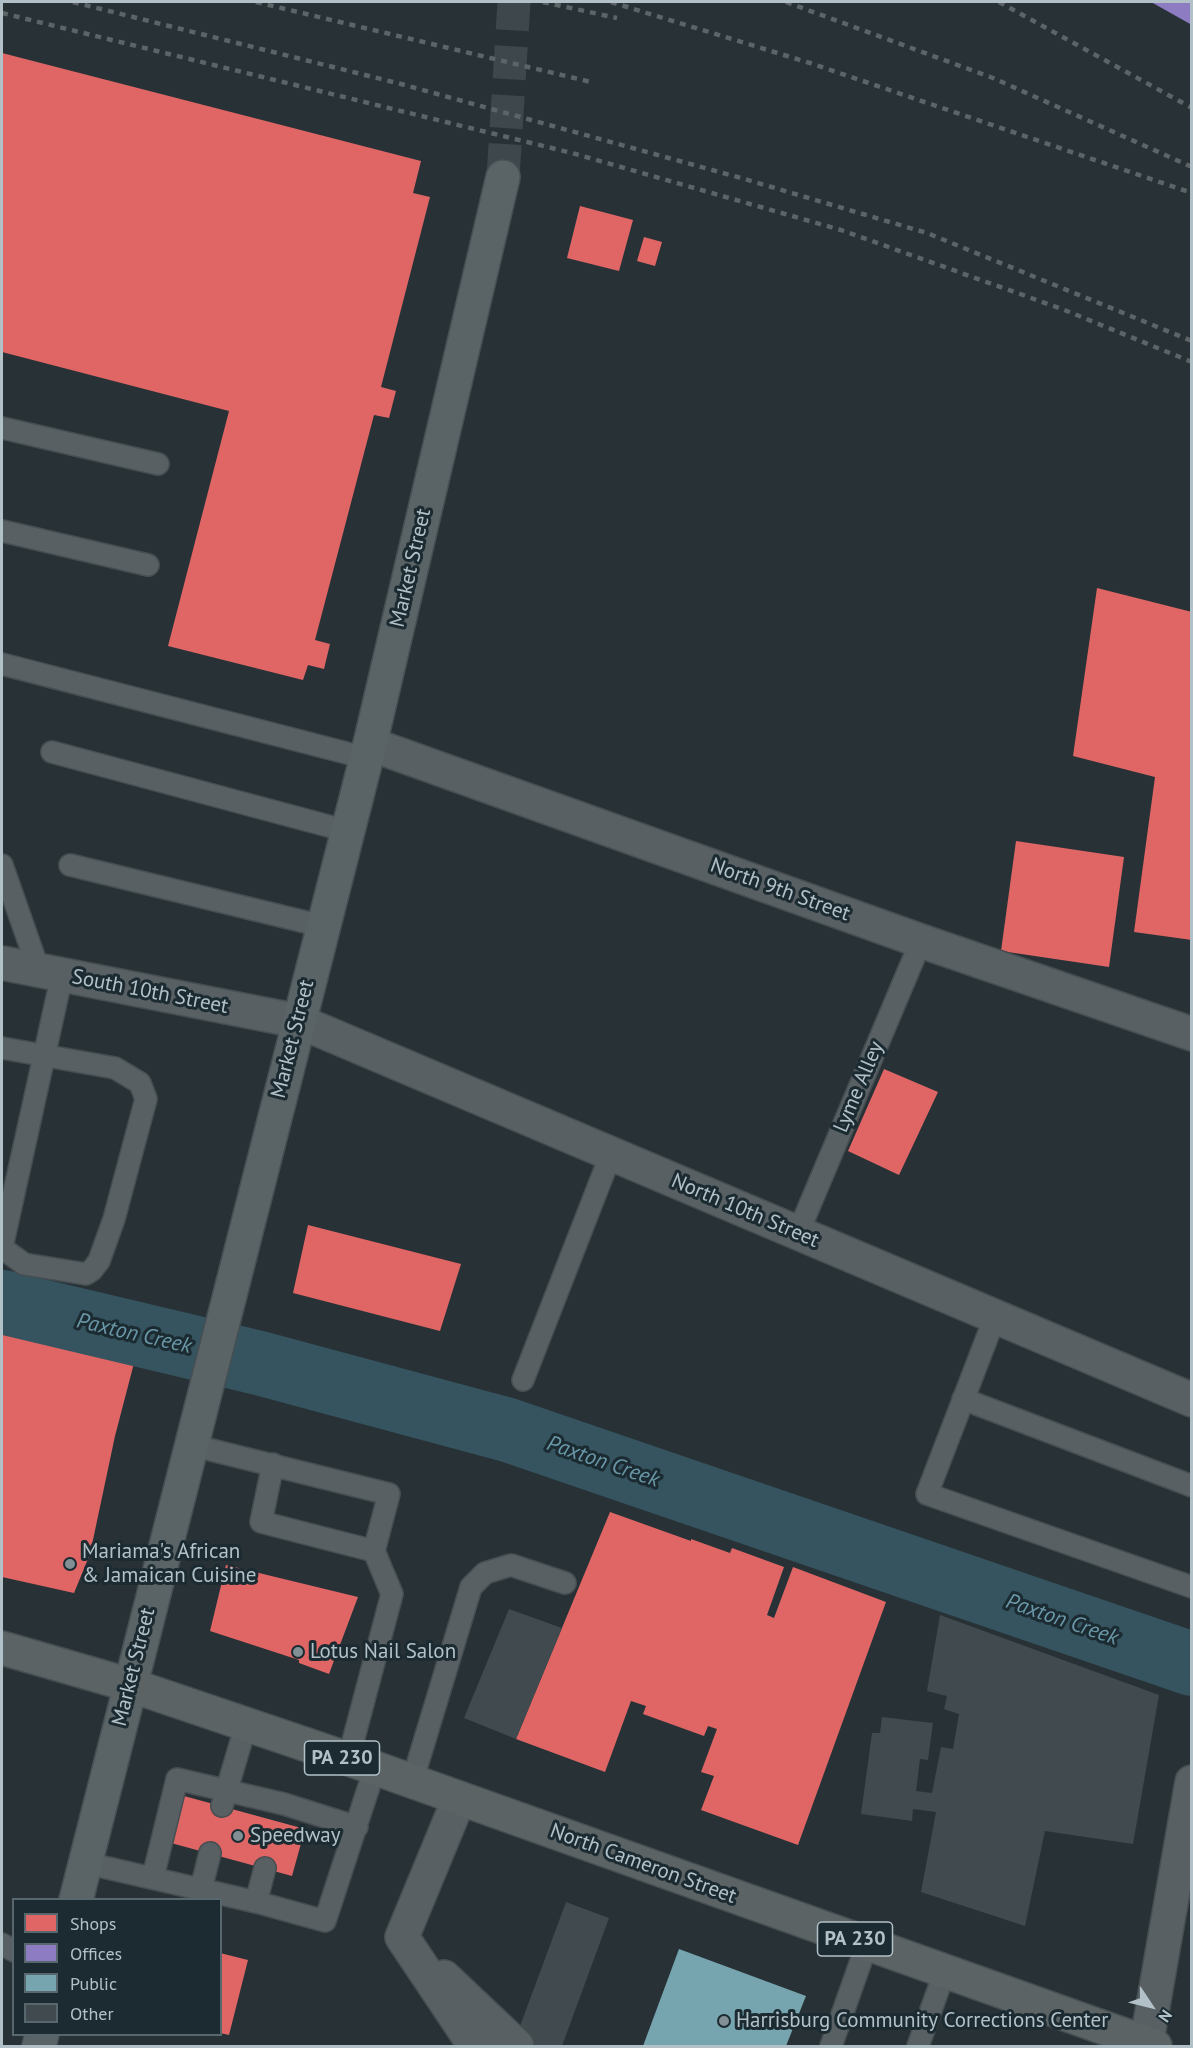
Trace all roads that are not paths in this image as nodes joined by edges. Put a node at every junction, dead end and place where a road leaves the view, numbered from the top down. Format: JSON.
{"nodes":[{"id":1,"x":503,"y":177,"type":"tunnel mouth"},
{"id":2,"x":2,"y":428,"type":"edge"},
{"id":3,"x":158,"y":464,"type":"dead end"},
{"id":4,"x":2,"y":531,"type":"edge"},
{"id":5,"x":148,"y":566,"type":"dead end"},
{"id":6,"x":2,"y":664,"type":"edge"},
{"id":7,"x":368,"y":751,"type":"junction"},
{"id":8,"x":52,"y":752,"type":"dead end"},
{"id":9,"x":347,"y":831,"type":"junction"},
{"id":10,"x":2,"y":865,"type":"edge"},
{"id":11,"x":70,"y":865,"type":"dead end"},
{"id":12,"x":322,"y":926,"type":"junction"},
{"id":13,"x":921,"y":941,"type":"junction"},
{"id":14,"x":2,"y":963,"type":"edge"},
{"id":15,"x":50,"y":973,"type":"junction"},
{"id":16,"x":298,"y":1021,"type":"junction"},
{"id":17,"x":1191,"y":1034,"type":"edge"},
{"id":18,"x":2,"y":1048,"type":"edge"},
{"id":19,"x":43,"y":1056,"type":"junction"},
{"id":20,"x":611,"y":1154,"type":"junction"},
{"id":21,"x":798,"y":1233,"type":"junction"},
{"id":22,"x":2,"y":1247,"type":"edge"},
{"id":23,"x":995,"y":1317,"type":"junction"},
{"id":24,"x":523,"y":1380,"type":"dead end"},
{"id":25,"x":963,"y":1398,"type":"junction"},
{"id":26,"x":1191,"y":1400,"type":"edge"},
{"id":27,"x":191,"y":1445,"type":"junction"},
{"id":28,"x":273,"y":1464,"type":"junction"},
{"id":29,"x":1191,"y":1486,"type":"edge"},
{"id":30,"x":374,"y":1551,"type":"junction"},
{"id":31,"x":565,"y":1583,"type":"dead end"},
{"id":32,"x":1191,"y":1587,"type":"edge"},
{"id":33,"x":2,"y":1648,"type":"edge"},
{"id":34,"x":130,"y":1685,"type":"junction"},
{"id":35,"x":246,"y":1725,"type":"junction"},
{"id":36,"x":362,"y":1764,"type":"junction"},
{"id":37,"x":412,"y":1782,"type":"junction"},
{"id":38,"x":1191,"y":1782,"type":"edge"},
{"id":39,"x":224,"y":1799,"type":"junction"},
{"id":40,"x":459,"y":1799,"type":"junction"},
{"id":41,"x":357,"y":1827,"type":"junction"},
{"id":42,"x":210,"y":1853,"type":"dead end"},
{"id":43,"x":86,"y":1863,"type":"junction"},
{"id":44,"x":265,"y":1868,"type":"dead end"},
{"id":45,"x":153,"y":1877,"type":"junction"},
{"id":46,"x":201,"y":1889,"type":"junction"},
{"id":47,"x":76,"y":1898,"type":"edge"},
{"id":48,"x":256,"y":1902,"type":"junction"},
{"id":49,"x":402,"y":1937,"type":"junction"},
{"id":50,"x":867,"y":1944,"type":"junction"},
{"id":51,"x":945,"y":1971,"type":"junction"},
{"id":52,"x":1149,"y":2045,"type":"edge"},
{"id":53,"x":475,"y":2046,"type":"edge"},
{"id":54,"x":517,"y":2046,"type":"edge"},
{"id":55,"x":831,"y":2046,"type":"edge"},
{"id":56,"x":918,"y":2046,"type":"edge"}],
"edges":[{"from":1,"to":7,"type":"main road","name":"Market Street"},
{"from":2,"to":3,"type":"lane"},
{"from":4,"to":5,"type":"lane"},
{"from":6,"to":7,"type":"lane"},
{"from":7,"to":9,"type":"main road","name":"Market Street"},
{"from":7,"to":13,"type":"street","name":"North 9th Street"},
{"from":8,"to":9,"type":"lane"},
{"from":9,"to":12,"type":"main road","name":"Market Street"},
{"from":10,"to":15,"type":"lane"},
{"from":11,"to":12,"type":"lane"},
{"from":12,"to":16,"type":"main road","name":"Market Street"},
{"from":13,"to":17,"type":"street","name":"North 9th Street"},
{"from":13,"to":21,"type":"lane","name":"Lyme Alley"},
{"from":14,"to":15,"type":"street","name":"South 10th Street"},
{"from":15,"to":16,"type":"street","name":"South 10th Street"},
{"from":15,"to":19,"type":"lane"},
{"from":16,"to":20,"type":"street","name":"North 10th Street"},
{"from":16,"to":27,"type":"main road","name":"Market Street"},
{"from":18,"to":19,"type":"lane"},
{"from":19,"to":22,"type":"lane"},
{"from":19,"to":22,"type":"lane"},
{"from":20,"to":21,"type":"street","name":"North 10th Street"},
{"from":20,"to":24,"type":"lane"},
{"from":21,"to":23,"type":"street","name":"North 10th Street"},
{"from":23,"to":25,"type":"lane"},
{"from":23,"to":26,"type":"street","name":"North 10th Street"},
{"from":25,"to":29,"type":"lane"},
{"from":25,"to":32,"type":"lane"},
{"from":27,"to":28,"type":"lane"},
{"from":27,"to":34,"type":"main road","name":"Market Street"},
{"from":28,"to":30,"type":"lane"},
{"from":28,"to":30,"type":"lane"},
{"from":30,"to":36,"type":"lane"},
{"from":31,"to":37,"type":"lane"},
{"from":33,"to":34,"type":"highway","number":"PA 230"},
{"from":34,"to":35,"type":"highway","name":"North Cameron Street","number":"PA 230"},
{"from":34,"to":43,"type":"main road","name":"Market Street"},
{"from":35,"to":36,"type":"highway","name":"North Cameron Street","number":"PA 230"},
{"from":35,"to":39,"type":"lane"},
{"from":36,"to":37,"type":"highway","name":"North Cameron Street","number":"PA 230"},
{"from":36,"to":41,"type":"lane"},
{"from":37,"to":40,"type":"highway","name":"North Cameron Street","number":"PA 230"},
{"from":38,"to":52,"type":"street"},
{"from":39,"to":41,"type":"lane"},
{"from":39,"to":45,"type":"lane"},
{"from":40,"to":49,"type":"street"},
{"from":40,"to":50,"type":"highway","name":"North Cameron Street","number":"PA 230"},
{"from":41,"to":48,"type":"lane"},
{"from":42,"to":46,"type":"lane"},
{"from":43,"to":45,"type":"lane"},
{"from":43,"to":47,"type":"main road","name":"Market Street"},
{"from":44,"to":48,"type":"lane"},
{"from":45,"to":46,"type":"lane"},
{"from":46,"to":48,"type":"lane"},
{"from":49,"to":53,"type":"street"},
{"from":49,"to":54,"type":"street"},
{"from":50,"to":51,"type":"highway","name":"North Cameron Street","number":"PA 230"},
{"from":50,"to":55,"type":"lane"},
{"from":51,"to":52,"type":"highway","name":"North Cameron Street","number":"PA 230"},
{"from":51,"to":56,"type":"lane"}]}
